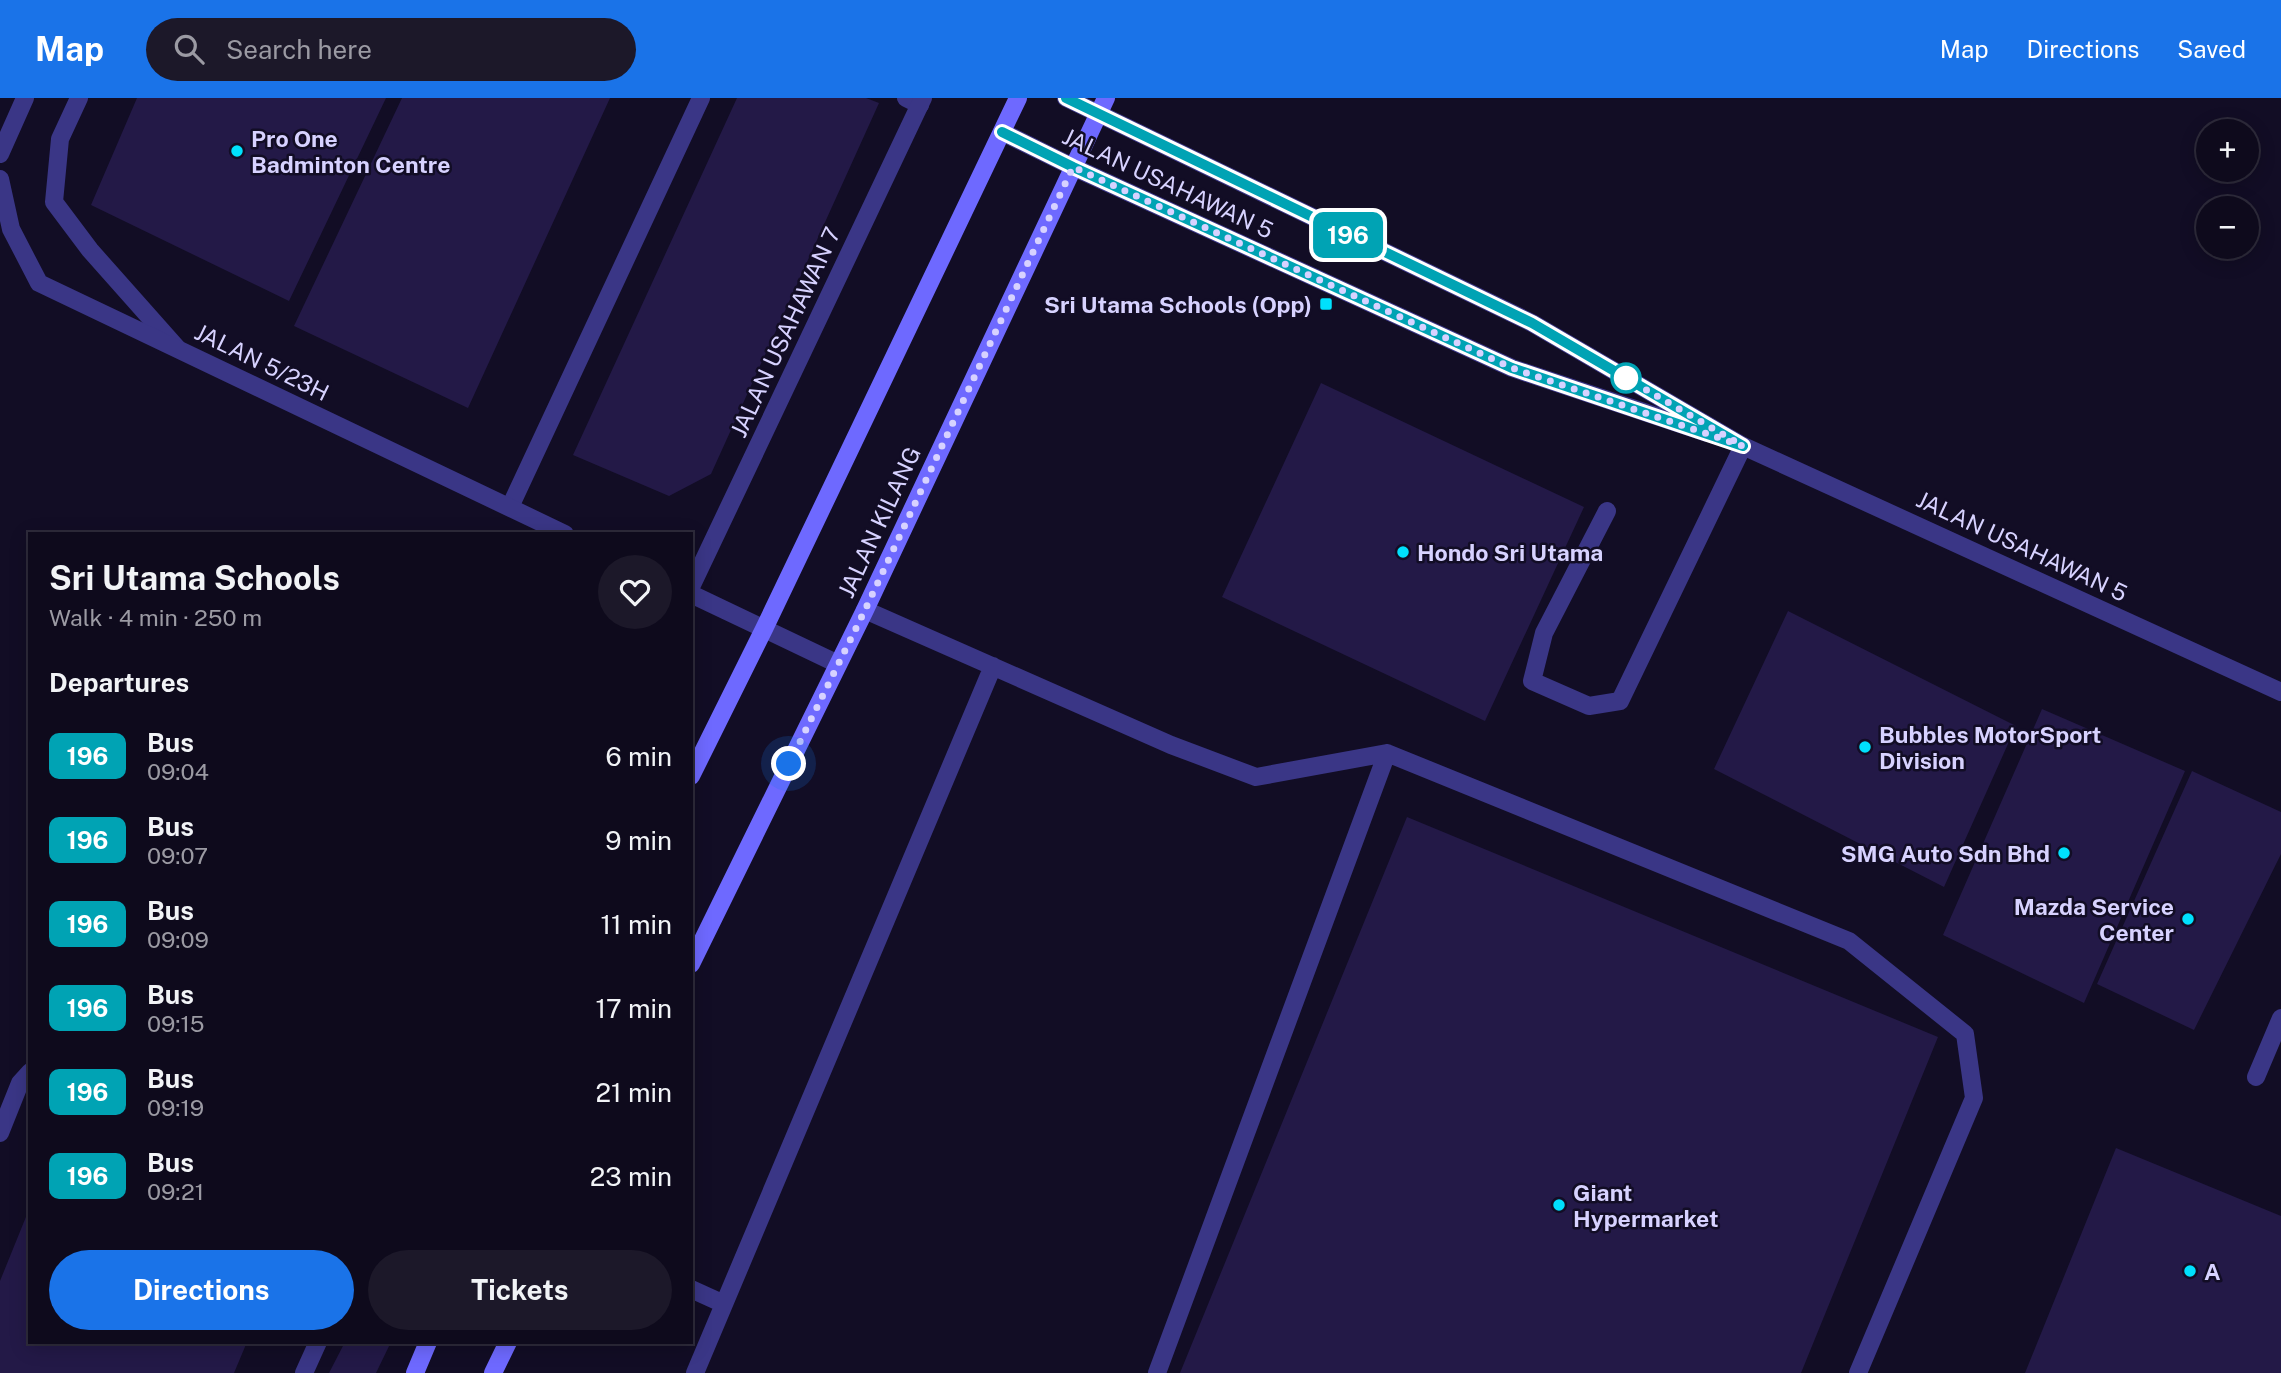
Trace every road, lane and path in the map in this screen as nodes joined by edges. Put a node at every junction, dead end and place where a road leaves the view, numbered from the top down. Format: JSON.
{"nodes":[{"id":1,"x":24,"y":98,"type":"edge"},
{"id":2,"x":79,"y":98,"type":"edge"},
{"id":3,"x":701,"y":98,"type":"edge"},
{"id":4,"x":1018,"y":98,"type":"edge"},
{"id":5,"x":1066,"y":98,"type":"edge"},
{"id":6,"x":916,"y":100,"type":"edge"},
{"id":7,"x":1102,"y":106,"type":"edge"},
{"id":8,"x":1002,"y":132,"type":"junction"},
{"id":9,"x":0,"y":154,"type":"edge"},
{"id":10,"x":1073,"y":167,"type":"junction"},
{"id":11,"x":0,"y":179,"type":"edge"},
{"id":12,"x":177,"y":348,"type":"junction"},
{"id":13,"x":1743,"y":446,"type":"junction"},
{"id":14,"x":510,"y":507,"type":"junction"},
{"id":15,"x":1607,"y":511,"type":"dead end"},
{"id":16,"x":561,"y":532,"type":"edge"},
{"id":17,"x":693,"y":583,"type":"edge"},
{"id":18,"x":693,"y":595,"type":"edge"},
{"id":19,"x":865,"y":610,"type":"junction"},
{"id":20,"x":764,"y":629,"type":"junction"},
{"id":21,"x":838,"y":664,"type":"junction"},
{"id":22,"x":993,"y":666,"type":"junction"},
{"id":23,"x":2281,"y":692,"type":"edge"},
{"id":24,"x":1387,"y":753,"type":"junction"},
{"id":25,"x":693,"y":772,"type":"edge"},
{"id":26,"x":693,"y":960,"type":"edge"},
{"id":27,"x":2281,"y":1018,"type":"edge"},
{"id":28,"x":28,"y":1074,"type":"edge"},
{"id":29,"x":2256,"y":1077,"type":"dead end"},
{"id":30,"x":0,"y":1133,"type":"edge"},
{"id":31,"x":693,"y":1290,"type":"edge"},
{"id":32,"x":724,"y":1304,"type":"junction"},
{"id":33,"x":317,"y":1344,"type":"edge"},
{"id":34,"x":427,"y":1344,"type":"edge"},
{"id":35,"x":507,"y":1344,"type":"edge"},
{"id":36,"x":304,"y":1373,"type":"edge"},
{"id":37,"x":415,"y":1373,"type":"edge"},
{"id":38,"x":494,"y":1373,"type":"edge"},
{"id":39,"x":695,"y":1373,"type":"edge"},
{"id":40,"x":1157,"y":1373,"type":"edge"},
{"id":41,"x":1858,"y":1373,"type":"edge"}],
"edges":[{"from":1,"to":9,"type":"street"},
{"from":2,"to":12,"type":"street"},
{"from":3,"to":14,"type":"street"},
{"from":4,"to":8,"type":"main road"},
{"from":5,"to":7,"type":"street","name":"JALAN USAHAWAN 5"},
{"from":6,"to":17,"type":"street","name":"JALAN USAHAWAN 7"},
{"from":7,"to":10,"type":"main road","name":"JALAN KILANG"},
{"from":7,"to":13,"type":"street","name":"JALAN USAHAWAN 5"},
{"from":8,"to":10,"type":"street","name":"JALAN USAHAWAN 5"},
{"from":8,"to":20,"type":"main road"},
{"from":10,"to":13,"type":"street","name":"JALAN USAHAWAN 5"},
{"from":10,"to":19,"type":"main road","name":"JALAN KILANG"},
{"from":11,"to":12,"type":"street","name":"JALAN 5/23H"},
{"from":12,"to":14,"type":"street","name":"JALAN 5/23H"},
{"from":13,"to":15,"type":"street"},
{"from":13,"to":23,"type":"street","name":"JALAN USAHAWAN 5"},
{"from":14,"to":16,"type":"street","name":"JALAN 5/23H"},
{"from":18,"to":20,"type":"street"},
{"from":19,"to":21,"type":"main road","name":"JALAN KILANG"},
{"from":19,"to":22,"type":"street"},
{"from":20,"to":21,"type":"street"},
{"from":20,"to":25,"type":"main road"},
{"from":21,"to":26,"type":"main road","name":"JALAN KILANG"},
{"from":22,"to":24,"type":"street"},
{"from":22,"to":32,"type":"street"},
{"from":24,"to":40,"type":"street"},
{"from":24,"to":41,"type":"street"},
{"from":27,"to":29,"type":"street"},
{"from":28,"to":30,"type":"street"},
{"from":31,"to":32,"type":"street"},
{"from":32,"to":39,"type":"street"},
{"from":33,"to":36,"type":"street"},
{"from":34,"to":37,"type":"main road"},
{"from":35,"to":38,"type":"main road"}]}
